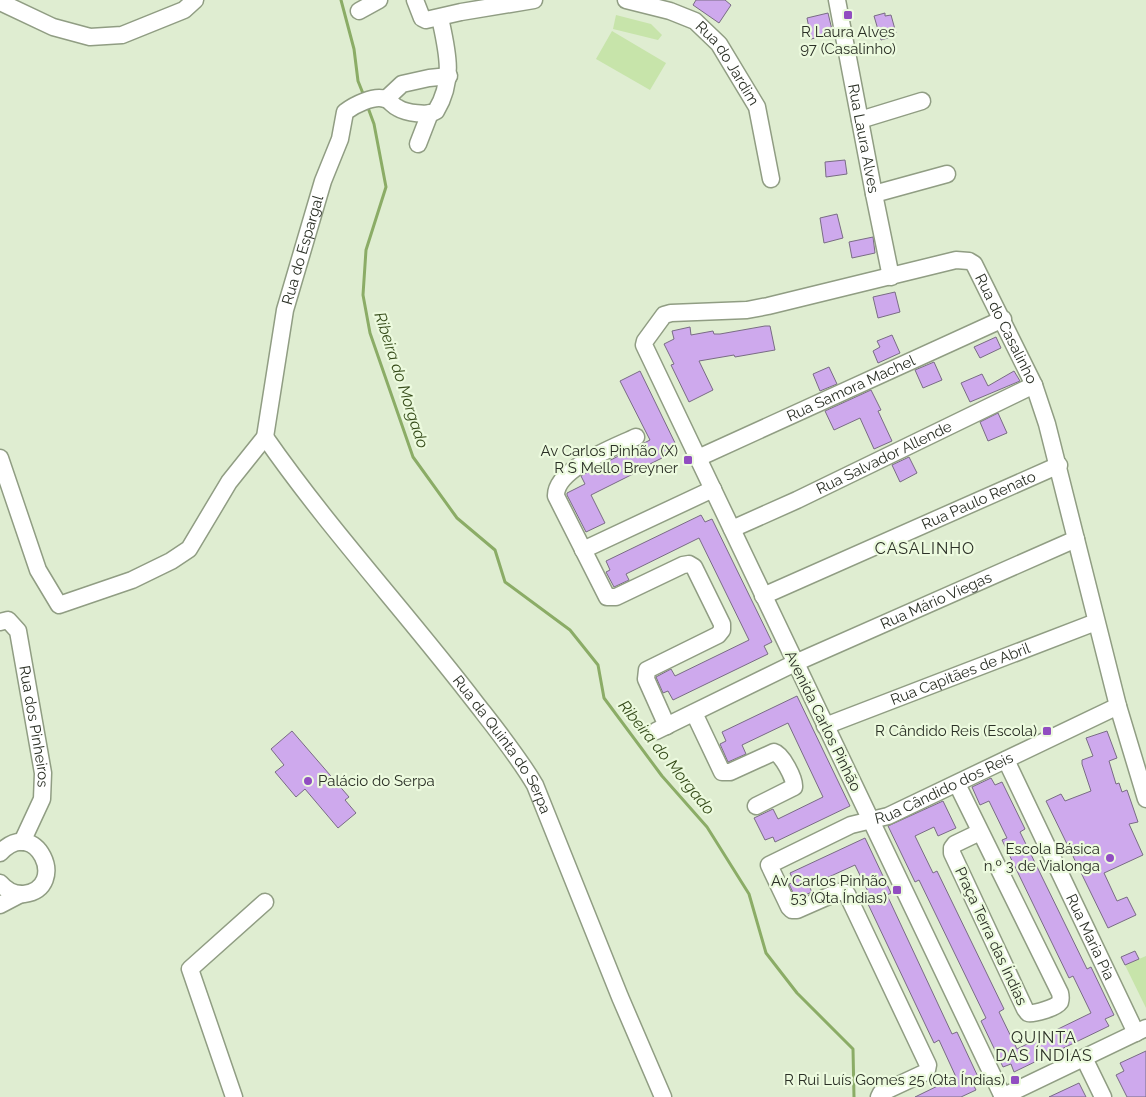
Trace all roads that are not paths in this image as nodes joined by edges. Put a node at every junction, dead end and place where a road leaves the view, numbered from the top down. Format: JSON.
{"nodes":[{"id":1,"x":195,"y":0,"type":"edge"},
{"id":2,"x":379,"y":0,"type":"edge"},
{"id":3,"x":415,"y":0,"type":"edge"},
{"id":4,"x":534,"y":0,"type":"edge"},
{"id":5,"x":626,"y":0,"type":"edge"},
{"id":6,"x":837,"y":0,"type":"edge"},
{"id":7,"x":0,"y":2,"type":"edge"},
{"id":8,"x":359,"y":11,"type":"dead end"},
{"id":9,"x":440,"y":18,"type":"junction"},
{"id":10,"x":449,"y":76,"type":"junction"},
{"id":11,"x":382,"y":98,"type":"junction"},
{"id":12,"x":922,"y":101,"type":"dead end"},
{"id":13,"x":430,"y":113,"type":"junction"},
{"id":14,"x":860,"y":120,"type":"junction"},
{"id":15,"x":418,"y":144,"type":"dead end"},
{"id":16,"x":947,"y":174,"type":"dead end"},
{"id":17,"x":771,"y":179,"type":"dead end"},
{"id":18,"x":874,"y":194,"type":"junction"},
{"id":19,"x":892,"y":277,"type":"junction"},
{"id":20,"x":1003,"y":319,"type":"junction"},
{"id":21,"x":644,"y":345,"type":"joint"},
{"id":22,"x":1034,"y":385,"type":"junction"},
{"id":23,"x":265,"y":437,"type":"junction"},
{"id":24,"x":636,"y":437,"type":"dead end"},
{"id":25,"x":0,"y":458,"type":"edge"},
{"id":26,"x":698,"y":458,"type":"junction"},
{"id":27,"x":1059,"y":465,"type":"junction"},
{"id":28,"x":713,"y":489,"type":"junction"},
{"id":29,"x":732,"y":529,"type":"junction"},
{"id":30,"x":1076,"y":539,"type":"junction"},
{"id":31,"x":583,"y":550,"type":"junction"},
{"id":32,"x":763,"y":596,"type":"junction"},
{"id":33,"x":0,"y":622,"type":"edge"},
{"id":34,"x":1096,"y":622,"type":"junction"},
{"id":35,"x":795,"y":663,"type":"junction"},
{"id":36,"x":1118,"y":706,"type":"junction"},
{"id":37,"x":694,"y":713,"type":"junction"},
{"id":38,"x":825,"y":726,"type":"junction"},
{"id":39,"x":1006,"y":760,"type":"junction"},
{"id":40,"x":956,"y":784,"type":"junction"},
{"id":41,"x":1145,"y":791,"type":"edge"},
{"id":42,"x":756,"y":806,"type":"dead end"},
{"id":43,"x":871,"y":820,"type":"junction"},
{"id":44,"x":980,"y":832,"type":"junction"},
{"id":45,"x":22,"y":842,"type":"junction"},
{"id":46,"x":0,"y":853,"type":"edge"},
{"id":47,"x":0,"y":883,"type":"edge"},
{"id":48,"x":21,"y":894,"type":"junction"},
{"id":49,"x":265,"y":902,"type":"dead end"},
{"id":50,"x":0,"y":905,"type":"edge"},
{"id":51,"x":1141,"y":1030,"type":"edge"},
{"id":52,"x":1084,"y":1058,"type":"junction"},
{"id":53,"x":234,"y":1097,"type":"edge"},
{"id":54,"x":663,"y":1097,"type":"edge"},
{"id":55,"x":879,"y":1097,"type":"edge"},
{"id":56,"x":1003,"y":1097,"type":"edge"},
{"id":57,"x":1103,"y":1097,"type":"edge"}],
"edges":[{"from":1,"to":7,"type":"street"},
{"from":2,"to":8,"type":"street"},
{"from":3,"to":9,"type":"street"},
{"from":4,"to":9,"type":"street"},
{"from":5,"to":17,"type":"street","name":"Rua do Jardim"},
{"from":6,"to":14,"type":"street","name":"Rua Laura Alves"},
{"from":9,"to":10,"type":"street"},
{"from":10,"to":11,"type":"street","name":"Rua do Espargal"},
{"from":10,"to":13,"type":"street"},
{"from":11,"to":13,"type":"street"},
{"from":11,"to":23,"type":"street","name":"Rua do Espargal"},
{"from":12,"to":14,"type":"street"},
{"from":13,"to":15,"type":"street"},
{"from":14,"to":18,"type":"street","name":"Rua Laura Alves"},
{"from":16,"to":18,"type":"street"},
{"from":18,"to":19,"type":"street","name":"Rua Laura Alves"},
{"from":19,"to":20,"type":"street","name":"Rua do Casalinho"},
{"from":19,"to":21,"type":"street","name":"Rua do Casalinho"},
{"from":20,"to":22,"type":"street","name":"Rua do Casalinho"},
{"from":20,"to":26,"type":"street","name":"Rua Samora Machel"},
{"from":21,"to":26,"type":"street","name":"Avenida Carlos Pinhão"},
{"from":22,"to":27,"type":"street","name":"Rua do Casalinho"},
{"from":22,"to":29,"type":"street","name":"Rua Salvador Allende"},
{"from":23,"to":25,"type":"street"},
{"from":23,"to":54,"type":"street","name":"Rua da Quinta do Serpa"},
{"from":24,"to":31,"type":"street"},
{"from":26,"to":28,"type":"street","name":"Avenida Carlos Pinhão"},
{"from":27,"to":30,"type":"street","name":"Rua do Casalinho"},
{"from":27,"to":32,"type":"street","name":"Rua Paulo Renato"},
{"from":28,"to":29,"type":"street","name":"Avenida Carlos Pinhão"},
{"from":28,"to":31,"type":"street"},
{"from":29,"to":32,"type":"street","name":"Avenida Carlos Pinhão"},
{"from":30,"to":34,"type":"street","name":"Rua do Casalinho"},
{"from":30,"to":35,"type":"street","name":"Rua Mário Viegas"},
{"from":31,"to":37,"type":"street","name":"Rua Mário Viegas"},
{"from":32,"to":35,"type":"street","name":"Avenida Carlos Pinhão"},
{"from":33,"to":45,"type":"street","name":"Rua dos Pinheiros"},
{"from":34,"to":36,"type":"street","name":"Rua do Casalinho"},
{"from":34,"to":38,"type":"street","name":"Rua Capitães de Abril"},
{"from":35,"to":37,"type":"street","name":"Rua Mário Viegas"},
{"from":35,"to":38,"type":"street","name":"Avenida Carlos Pinhão"},
{"from":36,"to":39,"type":"street","name":"Rua Cândido dos Reis"},
{"from":36,"to":41,"type":"street","name":"Rua do Casalinho"},
{"from":37,"to":42,"type":"street"},
{"from":38,"to":43,"type":"street","name":"Avenida Carlos Pinhão"},
{"from":39,"to":40,"type":"street","name":"Rua Cândido dos Reis"},
{"from":39,"to":51,"type":"street","name":"Rua Maria Pia"},
{"from":40,"to":43,"type":"street","name":"Rua Cândido dos Reis"},
{"from":40,"to":44,"type":"street","name":"Praça Terra das Índias"},
{"from":43,"to":55,"type":"street","name":"Rua Cândido dos Reis"},
{"from":43,"to":56,"type":"street","name":"Avenida Carlos Pinhão"},
{"from":44,"to":44,"type":"street","name":"Praça Terra das Índias"},
{"from":45,"to":46,"type":"street"},
{"from":45,"to":48,"type":"street"},
{"from":47,"to":48,"type":"street"},
{"from":48,"to":50,"type":"street"},
{"from":49,"to":53,"type":"street"},
{"from":51,"to":52,"type":"street"},
{"from":52,"to":56,"type":"street"},
{"from":52,"to":57,"type":"street"}]}
